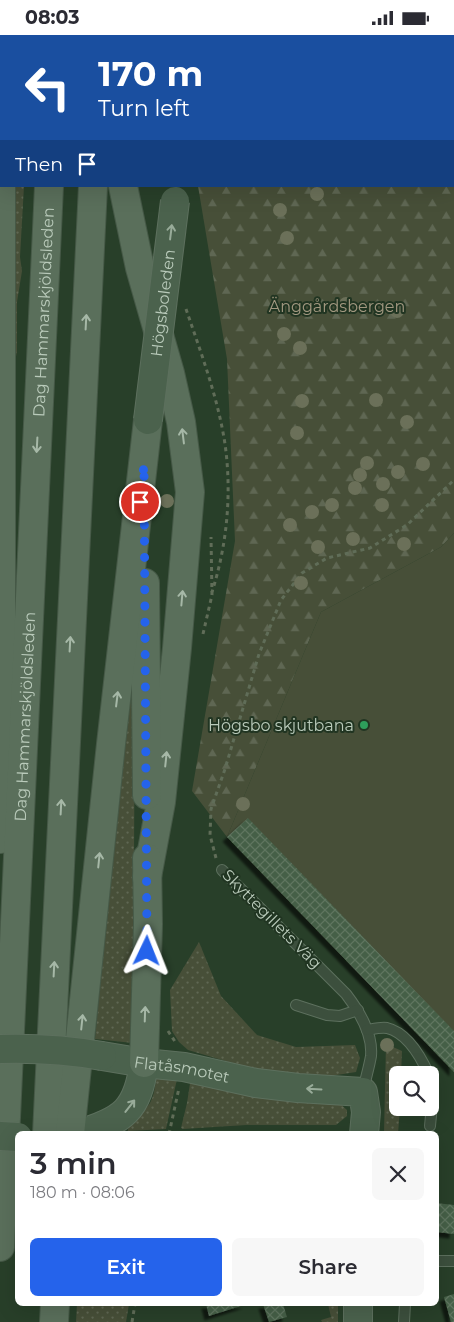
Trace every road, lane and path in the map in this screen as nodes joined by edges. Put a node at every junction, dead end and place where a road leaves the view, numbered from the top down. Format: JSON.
{"nodes":[{"id":1,"x":1,"y":187,"type":"edge"},
{"id":2,"x":49,"y":187,"type":"edge"},
{"id":3,"x":92,"y":187,"type":"edge"},
{"id":4,"x":123,"y":187,"type":"edge"},
{"id":5,"x":176,"y":194,"type":"edge"},
{"id":6,"x":183,"y":300,"type":"dead end"},
{"id":7,"x":148,"y":420,"type":"joint"},
{"id":8,"x":144,"y":465,"type":"junction"},
{"id":9,"x":454,"y":480,"type":"edge"},
{"id":10,"x":212,"y":595,"type":"dead end"},
{"id":11,"x":222,"y":869,"type":"joint"},
{"id":12,"x":147,"y":877,"type":"junction"},
{"id":13,"x":296,"y":1005,"type":"dead end"},
{"id":14,"x":358,"y":1010,"type":"junction"},
{"id":15,"x":367,"y":1029,"type":"junction"},
{"id":16,"x":0,"y":1049,"type":"edge"},
{"id":17,"x":144,"y":1063,"type":"junction"},
{"id":18,"x":425,"y":1066,"type":"edge"},
{"id":19,"x":363,"y":1092,"type":"junction"},
{"id":20,"x":6,"y":1108,"type":"junction"},
{"id":21,"x":431,"y":1116,"type":"edge"},
{"id":22,"x":430,"y":1126,"type":"dead end"},
{"id":23,"x":47,"y":1131,"type":"edge"},
{"id":24,"x":80,"y":1131,"type":"edge"},
{"id":25,"x":83,"y":1131,"type":"edge"},
{"id":26,"x":364,"y":1131,"type":"edge"},
{"id":27,"x":0,"y":1136,"type":"edge"},
{"id":28,"x":15,"y":1137,"type":"edge"},
{"id":29,"x":0,"y":1247,"type":"edge"},
{"id":30,"x":439,"y":1261,"type":"edge"},
{"id":31,"x":454,"y":1261,"type":"edge"},
{"id":32,"x":41,"y":1306,"type":"edge"},
{"id":33,"x":55,"y":1306,"type":"edge"},
{"id":34,"x":135,"y":1306,"type":"edge"},
{"id":35,"x":358,"y":1306,"type":"edge"},
{"id":36,"x":405,"y":1306,"type":"edge"},
{"id":37,"x":40,"y":1322,"type":"edge"},
{"id":38,"x":54,"y":1322,"type":"edge"},
{"id":39,"x":132,"y":1322,"type":"edge"},
{"id":40,"x":358,"y":1322,"type":"edge"},
{"id":41,"x":404,"y":1322,"type":"edge"}],
"edges":[{"from":1,"to":20,"type":"main road"},
{"from":2,"to":20,"type":"main road","name":"Dag Hammarskjöldsleden","one_way":true},
{"from":23,"to":3,"type":"main road","one_way":true},
{"from":12,"to":4,"type":"main road","one_way":true},
{"from":7,"to":5,"type":"street","name":"Högsboleden","one_way":true,"bridge":true},
{"from":6,"to":10,"type":"path"},
{"from":7,"to":8,"type":"main road"},
{"from":8,"to":12,"type":"main road"},
{"from":24,"to":8,"type":"main road","one_way":true},
{"from":9,"to":11,"type":"path","name":"Skyttegillets Väg"},
{"from":11,"to":14,"type":"lane","name":"Skyttegillets Väg"},
{"from":17,"to":12,"type":"main road","one_way":true},
{"from":13,"to":14,"type":"lane"},
{"from":14,"to":15,"type":"lane","name":"Skyttegillets Väg"},
{"from":15,"to":18,"type":"lane"},
{"from":15,"to":19,"type":"lane","name":"Skyttegillets Väg"},
{"from":16,"to":17,"type":"street","name":"Flatåsmotet","bridge":true},
{"from":19,"to":17,"type":"street","name":"Flatåsmotet","one_way":true},
{"from":25,"to":17,"type":"street","one_way":true},
{"from":19,"to":26,"type":"street"},
{"from":20,"to":29,"type":"main road","name":"Dag Hammarskjöldsleden"},
{"from":21,"to":22,"type":"lane"},
{"from":27,"to":28,"type":"street","bridge":true},
{"from":30,"to":31,"type":"lane"},
{"from":32,"to":37,"type":"main road"},
{"from":33,"to":38,"type":"main road"},
{"from":34,"to":39,"type":"path"},
{"from":35,"to":40,"type":"street"},
{"from":36,"to":41,"type":"lane"}]}
